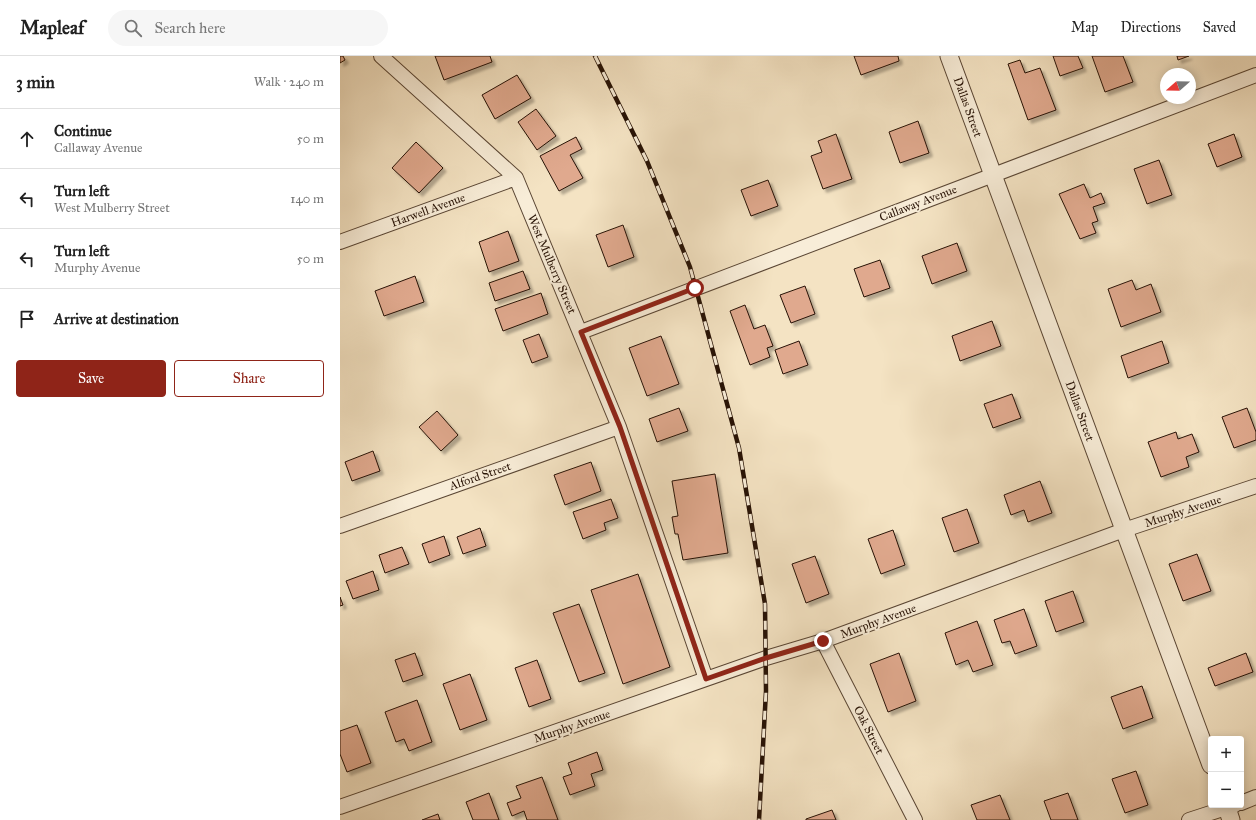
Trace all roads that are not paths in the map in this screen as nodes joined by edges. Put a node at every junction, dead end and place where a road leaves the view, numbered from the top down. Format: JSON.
{"nodes":[{"id":1,"x":382,"y":56,"type":"edge"},
{"id":2,"x":949,"y":56,"type":"edge"},
{"id":3,"x":1256,"y":75,"type":"edge"},
{"id":4,"x":993,"y":175,"type":"junction"},
{"id":5,"x":516,"y":178,"type":"junction"},
{"id":6,"x":340,"y":242,"type":"edge"},
{"id":7,"x":581,"y":332,"type":"junction"},
{"id":8,"x":620,"y":427,"type":"junction"},
{"id":9,"x":1256,"y":486,"type":"edge"},
{"id":10,"x":340,"y":526,"type":"edge"},
{"id":11,"x":1124,"y":530,"type":"junction"},
{"id":12,"x":823,"y":641,"type":"junction"},
{"id":13,"x":706,"y":679,"type":"junction"},
{"id":14,"x":1208,"y":757,"type":"edge"},
{"id":15,"x":1256,"y":797,"type":"edge"},
{"id":16,"x":1244,"y":802,"type":"edge"},
{"id":17,"x":340,"y":807,"type":"edge"},
{"id":18,"x":1232,"y":808,"type":"edge"},
{"id":19,"x":915,"y":820,"type":"edge"},
{"id":20,"x":1189,"y":820,"type":"edge"}],
"edges":[{"from":1,"to":5,"type":"street","name":"West Mulberry Street"},
{"from":2,"to":4,"type":"street","name":"Dallas Street"},
{"from":3,"to":4,"type":"street","name":"Callaway Avenue"},
{"from":4,"to":7,"type":"street","name":"Callaway Avenue"},
{"from":4,"to":11,"type":"street","name":"Dallas Street"},
{"from":5,"to":6,"type":"street","name":"Harwell Avenue"},
{"from":5,"to":7,"type":"street","name":"West Mulberry Street"},
{"from":7,"to":8,"type":"street","name":"West Mulberry Street"},
{"from":8,"to":10,"type":"street","name":"Alford Street"},
{"from":8,"to":13,"type":"street","name":"West Mulberry Street"},
{"from":9,"to":11,"type":"street","name":"Murphy Avenue"},
{"from":11,"to":12,"type":"street","name":"Murphy Avenue"},
{"from":11,"to":14,"type":"street","name":"Dallas Street"},
{"from":12,"to":13,"type":"street","name":"Murphy Avenue"},
{"from":12,"to":19,"type":"street","name":"Oak Street"},
{"from":13,"to":17,"type":"street","name":"Murphy Avenue"},
{"from":15,"to":16,"type":"street"},
{"from":18,"to":20,"type":"street"}]}
